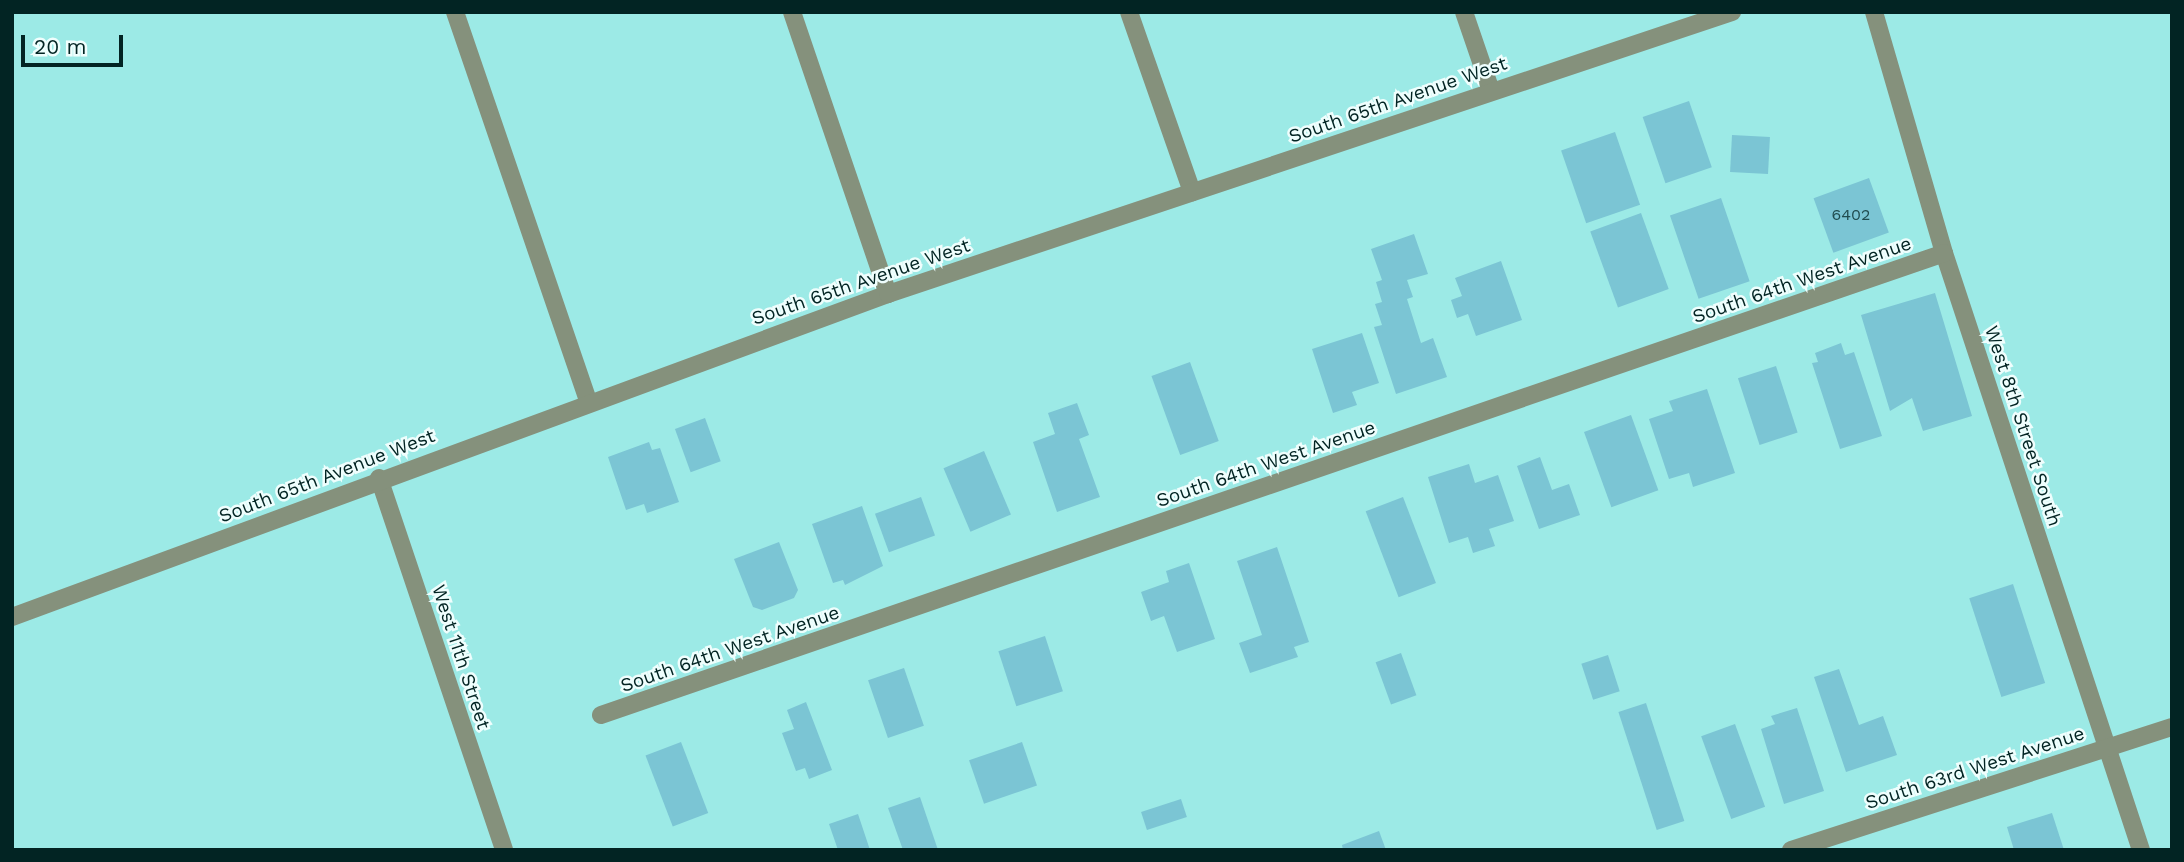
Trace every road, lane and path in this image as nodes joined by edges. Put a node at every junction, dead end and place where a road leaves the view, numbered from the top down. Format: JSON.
{"nodes":[{"id":1,"x":455,"y":12,"type":"edge"},
{"id":2,"x":792,"y":12,"type":"edge"},
{"id":3,"x":1129,"y":12,"type":"edge"},
{"id":4,"x":1464,"y":12,"type":"edge"},
{"id":5,"x":1732,"y":12,"type":"edge"},
{"id":6,"x":1874,"y":12,"type":"edge"},
{"id":7,"x":1491,"y":91,"type":"junction"},
{"id":8,"x":1192,"y":192,"type":"junction"},
{"id":9,"x":1944,"y":253,"type":"junction"},
{"id":10,"x":887,"y":294,"type":"junction"},
{"id":11,"x":588,"y":401,"type":"junction"},
{"id":12,"x":379,"y":478,"type":"junction"},
{"id":13,"x":12,"y":617,"type":"edge"},
{"id":14,"x":601,"y":715,"type":"dead end"},
{"id":15,"x":2172,"y":727,"type":"edge"},
{"id":16,"x":2107,"y":747,"type":"junction"},
{"id":17,"x":504,"y":850,"type":"edge"},
{"id":18,"x":1791,"y":850,"type":"edge"},
{"id":19,"x":2141,"y":850,"type":"edge"}],
"edges":[{"from":1,"to":11,"type":"street"},
{"from":2,"to":10,"type":"street"},
{"from":3,"to":8,"type":"street"},
{"from":4,"to":7,"type":"street"},
{"from":5,"to":7,"type":"street","name":"South 65th Avenue West"},
{"from":6,"to":9,"type":"street","name":"West 8th Street South"},
{"from":7,"to":8,"type":"street","name":"South 65th Avenue West"},
{"from":8,"to":10,"type":"street","name":"South 65th Avenue West"},
{"from":9,"to":14,"type":"street","name":"South 64th West Avenue"},
{"from":9,"to":16,"type":"street","name":"West 8th Street South"},
{"from":10,"to":11,"type":"street","name":"South 65th Avenue West"},
{"from":11,"to":12,"type":"street","name":"South 65th Avenue West"},
{"from":12,"to":13,"type":"street","name":"South 65th Avenue West"},
{"from":12,"to":17,"type":"street","name":"West 11th Street"},
{"from":15,"to":16,"type":"street","name":"South 63rd West Avenue"},
{"from":16,"to":18,"type":"street","name":"South 63rd West Avenue"},
{"from":16,"to":19,"type":"street","name":"West 8th Street South"}]}
